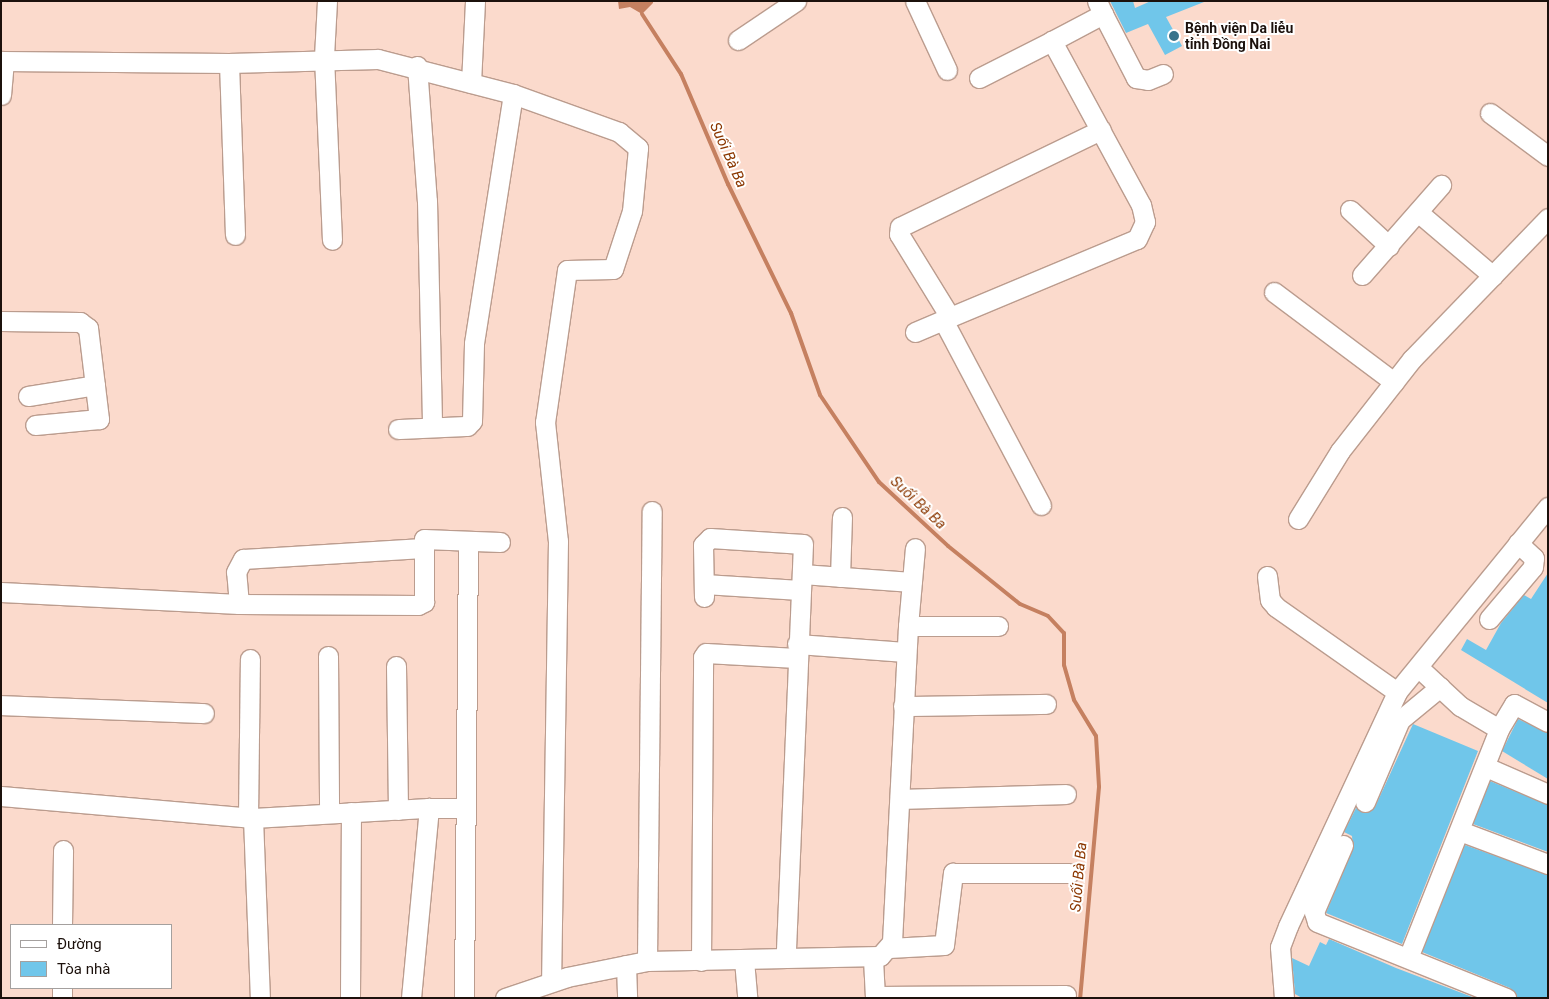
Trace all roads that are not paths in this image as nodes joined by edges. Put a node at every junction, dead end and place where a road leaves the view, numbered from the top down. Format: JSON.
{"nodes":[{"id":1,"x":327,"y":1,"type":"edge"},
{"id":2,"x":475,"y":1,"type":"edge"},
{"id":3,"x":796,"y":1,"type":"edge"},
{"id":4,"x":915,"y":1,"type":"edge"},
{"id":5,"x":1100,"y":7,"type":"edge"},
{"id":6,"x":738,"y":40,"type":"dead end"},
{"id":7,"x":1052,"y":41,"type":"junction"},
{"id":8,"x":324,"y":57,"type":"junction"},
{"id":9,"x":2,"y":61,"type":"edge"},
{"id":10,"x":229,"y":63,"type":"junction"},
{"id":11,"x":417,"y":66,"type":"junction"},
{"id":12,"x":947,"y":70,"type":"dead end"},
{"id":13,"x":1163,"y":74,"type":"dead end"},
{"id":14,"x":979,"y":78,"type":"dead end"},
{"id":15,"x":472,"y":83,"type":"junction"},
{"id":16,"x":513,"y":94,"type":"junction"},
{"id":17,"x":1,"y":95,"type":"edge"},
{"id":18,"x":1490,"y":113,"type":"dead end"},
{"id":19,"x":1101,"y":130,"type":"junction"},
{"id":20,"x":1548,"y":156,"type":"edge"},
{"id":21,"x":1441,"y":185,"type":"dead end"},
{"id":22,"x":1350,"y":210,"type":"dead end"},
{"id":23,"x":1419,"y":213,"type":"junction"},
{"id":24,"x":1548,"y":218,"type":"edge"},
{"id":25,"x":235,"y":235,"type":"dead end"},
{"id":26,"x":332,"y":240,"type":"dead end"},
{"id":27,"x":1389,"y":246,"type":"junction"},
{"id":28,"x":1362,"y":275,"type":"dead end"},
{"id":29,"x":1493,"y":276,"type":"junction"},
{"id":30,"x":1274,"y":292,"type":"dead end"},
{"id":31,"x":947,"y":319,"type":"junction"},
{"id":32,"x":1,"y":320,"type":"edge"},
{"id":33,"x":915,"y":332,"type":"dead end"},
{"id":34,"x":1394,"y":382,"type":"junction"},
{"id":35,"x":96,"y":384,"type":"junction"},
{"id":36,"x":28,"y":396,"type":"dead end"},
{"id":37,"x":35,"y":425,"type":"dead end"},
{"id":38,"x":432,"y":426,"type":"junction"},
{"id":39,"x":398,"y":429,"type":"dead end"},
{"id":40,"x":1041,"y":505,"type":"dead end"},
{"id":41,"x":1548,"y":507,"type":"edge"},
{"id":42,"x":652,"y":511,"type":"dead end"},
{"id":43,"x":842,"y":517,"type":"dead end"},
{"id":44,"x":1298,"y":519,"type":"dead end"},
{"id":45,"x":468,"y":541,"type":"junction"},
{"id":46,"x":500,"y":542,"type":"dead end"},
{"id":47,"x":1518,"y":544,"type":"junction"},
{"id":48,"x":423,"y":548,"type":"junction"},
{"id":49,"x":915,"y":548,"type":"dead end"},
{"id":50,"x":1267,"y":576,"type":"dead end"},
{"id":51,"x":840,"y":577,"type":"junction"},
{"id":52,"x":801,"y":582,"type":"junction"},
{"id":53,"x":912,"y":582,"type":"junction"},
{"id":54,"x":1,"y":592,"type":"edge"},
{"id":55,"x":239,"y":604,"type":"junction"},
{"id":56,"x":1489,"y":619,"type":"dead end"},
{"id":57,"x":908,"y":626,"type":"junction"},
{"id":58,"x":998,"y":626,"type":"dead end"},
{"id":59,"x":797,"y":651,"type":"junction"},
{"id":60,"x":906,"y":652,"type":"junction"},
{"id":61,"x":328,"y":656,"type":"dead end"},
{"id":62,"x":250,"y":660,"type":"dead end"},
{"id":63,"x":396,"y":666,"type":"dead end"},
{"id":64,"x":1418,"y":667,"type":"junction"},
{"id":65,"x":1440,"y":687,"type":"junction"},
{"id":66,"x":1397,"y":692,"type":"junction"},
{"id":67,"x":1046,"y":704,"type":"dead end"},
{"id":68,"x":1,"y":705,"type":"edge"},
{"id":69,"x":903,"y":706,"type":"junction"},
{"id":70,"x":204,"y":713,"type":"dead end"},
{"id":71,"x":1548,"y":722,"type":"edge"},
{"id":72,"x":1499,"y":730,"type":"junction"},
{"id":73,"x":1486,"y":767,"type":"junction"},
{"id":74,"x":1066,"y":794,"type":"dead end"},
{"id":75,"x":1548,"y":794,"type":"edge"},
{"id":76,"x":1,"y":796,"type":"edge"},
{"id":77,"x":900,"y":799,"type":"junction"},
{"id":78,"x":1364,"y":802,"type":"dead end"},
{"id":79,"x":429,"y":808,"type":"junction"},
{"id":80,"x":464,"y":808,"type":"junction"},
{"id":81,"x":398,"y":810,"type":"junction"},
{"id":82,"x":351,"y":812,"type":"junction"},
{"id":83,"x":329,"y":813,"type":"junction"},
{"id":84,"x":250,"y":818,"type":"junction"},
{"id":85,"x":1460,"y":831,"type":"junction"},
{"id":86,"x":1344,"y":845,"type":"dead end"},
{"id":87,"x":63,"y":850,"type":"dead end"},
{"id":88,"x":1548,"y":864,"type":"edge"},
{"id":89,"x":1069,"y":873,"type":"dead end"},
{"id":90,"x":62,"y":924,"type":"edge"},
{"id":91,"x":890,"y":948,"type":"junction"},
{"id":92,"x":786,"y":958,"type":"junction"},
{"id":93,"x":1408,"y":958,"type":"junction"},
{"id":94,"x":873,"y":959,"type":"junction"},
{"id":95,"x":744,"y":960,"type":"junction"},
{"id":96,"x":647,"y":961,"type":"junction"},
{"id":97,"x":701,"y":961,"type":"junction"},
{"id":98,"x":626,"y":965,"type":"junction"},
{"id":99,"x":551,"y":982,"type":"junction"},
{"id":100,"x":1066,"y":995,"type":"dead end"},
{"id":101,"x":511,"y":997,"type":"edge"},
{"id":102,"x":875,"y":997,"type":"edge"},
{"id":103,"x":260,"y":998,"type":"edge"},
{"id":104,"x":350,"y":998,"type":"edge"},
{"id":105,"x":411,"y":998,"type":"edge"},
{"id":106,"x":464,"y":998,"type":"edge"},
{"id":107,"x":627,"y":998,"type":"edge"},
{"id":108,"x":746,"y":998,"type":"edge"},
{"id":109,"x":1284,"y":998,"type":"edge"},
{"id":110,"x":1506,"y":998,"type":"edge"}],
"edges":[{"from":1,"to":8,"type":"street"},
{"from":2,"to":15,"type":"street"},
{"from":3,"to":6,"type":"street"},
{"from":4,"to":12,"type":"street"},
{"from":5,"to":7,"type":"street"},
{"from":5,"to":13,"type":"street"},
{"from":7,"to":14,"type":"street"},
{"from":7,"to":19,"type":"street"},
{"from":8,"to":10,"type":"street"},
{"from":8,"to":11,"type":"street"},
{"from":8,"to":26,"type":"street"},
{"from":9,"to":10,"type":"street"},
{"from":9,"to":17,"type":"street"},
{"from":10,"to":25,"type":"street"},
{"from":11,"to":15,"type":"street"},
{"from":11,"to":38,"type":"street"},
{"from":15,"to":16,"type":"street"},
{"from":16,"to":38,"type":"street"},
{"from":16,"to":99,"type":"street"},
{"from":18,"to":20,"type":"street"},
{"from":19,"to":31,"type":"street"},
{"from":19,"to":31,"type":"street"},
{"from":21,"to":23,"type":"street"},
{"from":22,"to":27,"type":"street"},
{"from":23,"to":27,"type":"street"},
{"from":23,"to":29,"type":"street"},
{"from":24,"to":29,"type":"street"},
{"from":27,"to":28,"type":"street"},
{"from":29,"to":34,"type":"street"},
{"from":30,"to":34,"type":"street"},
{"from":31,"to":33,"type":"street"},
{"from":31,"to":40,"type":"street"},
{"from":32,"to":35,"type":"street"},
{"from":34,"to":44,"type":"street"},
{"from":35,"to":36,"type":"street"},
{"from":35,"to":37,"type":"street"},
{"from":38,"to":39,"type":"street"},
{"from":41,"to":47,"type":"street"},
{"from":42,"to":96,"type":"street"},
{"from":43,"to":51,"type":"street"},
{"from":45,"to":46,"type":"street"},
{"from":45,"to":48,"type":"street"},
{"from":45,"to":80,"type":"street"},
{"from":47,"to":56,"type":"street"},
{"from":47,"to":64,"type":"street"},
{"from":48,"to":55,"type":"street"},
{"from":48,"to":55,"type":"street"},
{"from":49,"to":53,"type":"street"},
{"from":50,"to":66,"type":"street"},
{"from":51,"to":52,"type":"street"},
{"from":51,"to":53,"type":"street"},
{"from":52,"to":52,"type":"street"},
{"from":52,"to":59,"type":"street"},
{"from":53,"to":57,"type":"street"},
{"from":54,"to":55,"type":"street"},
{"from":57,"to":58,"type":"street"},
{"from":57,"to":60,"type":"street"},
{"from":59,"to":60,"type":"street"},
{"from":59,"to":92,"type":"street"},
{"from":59,"to":97,"type":"street"},
{"from":60,"to":69,"type":"street"},
{"from":61,"to":83,"type":"street"},
{"from":62,"to":84,"type":"street"},
{"from":63,"to":81,"type":"street"},
{"from":64,"to":65,"type":"street"},
{"from":64,"to":66,"type":"street"},
{"from":65,"to":72,"type":"street"},
{"from":65,"to":78,"type":"street"},
{"from":66,"to":109,"type":"street"},
{"from":67,"to":69,"type":"street"},
{"from":68,"to":70,"type":"street"},
{"from":69,"to":77,"type":"street"},
{"from":71,"to":72,"type":"street"},
{"from":72,"to":73,"type":"street"},
{"from":73,"to":75,"type":"street"},
{"from":73,"to":85,"type":"street"},
{"from":74,"to":77,"type":"street"},
{"from":76,"to":84,"type":"street"},
{"from":77,"to":91,"type":"street"},
{"from":79,"to":80,"type":"street"},
{"from":79,"to":81,"type":"street"},
{"from":79,"to":105,"type":"street"},
{"from":80,"to":106,"type":"street"},
{"from":81,"to":82,"type":"street"},
{"from":82,"to":83,"type":"street"},
{"from":82,"to":104,"type":"street"},
{"from":83,"to":84,"type":"street"},
{"from":84,"to":103,"type":"street"},
{"from":85,"to":88,"type":"street"},
{"from":85,"to":93,"type":"street"},
{"from":86,"to":93,"type":"street"},
{"from":87,"to":90,"type":"street"},
{"from":89,"to":91,"type":"street"},
{"from":91,"to":94,"type":"street"},
{"from":92,"to":94,"type":"street"},
{"from":92,"to":95,"type":"street"},
{"from":93,"to":110,"type":"street"},
{"from":94,"to":102,"type":"street"},
{"from":95,"to":97,"type":"street"},
{"from":95,"to":108,"type":"street"},
{"from":96,"to":97,"type":"street"},
{"from":96,"to":98,"type":"street"},
{"from":98,"to":99,"type":"street"},
{"from":98,"to":107,"type":"street"},
{"from":99,"to":101,"type":"street"},
{"from":100,"to":102,"type":"street"}]}
